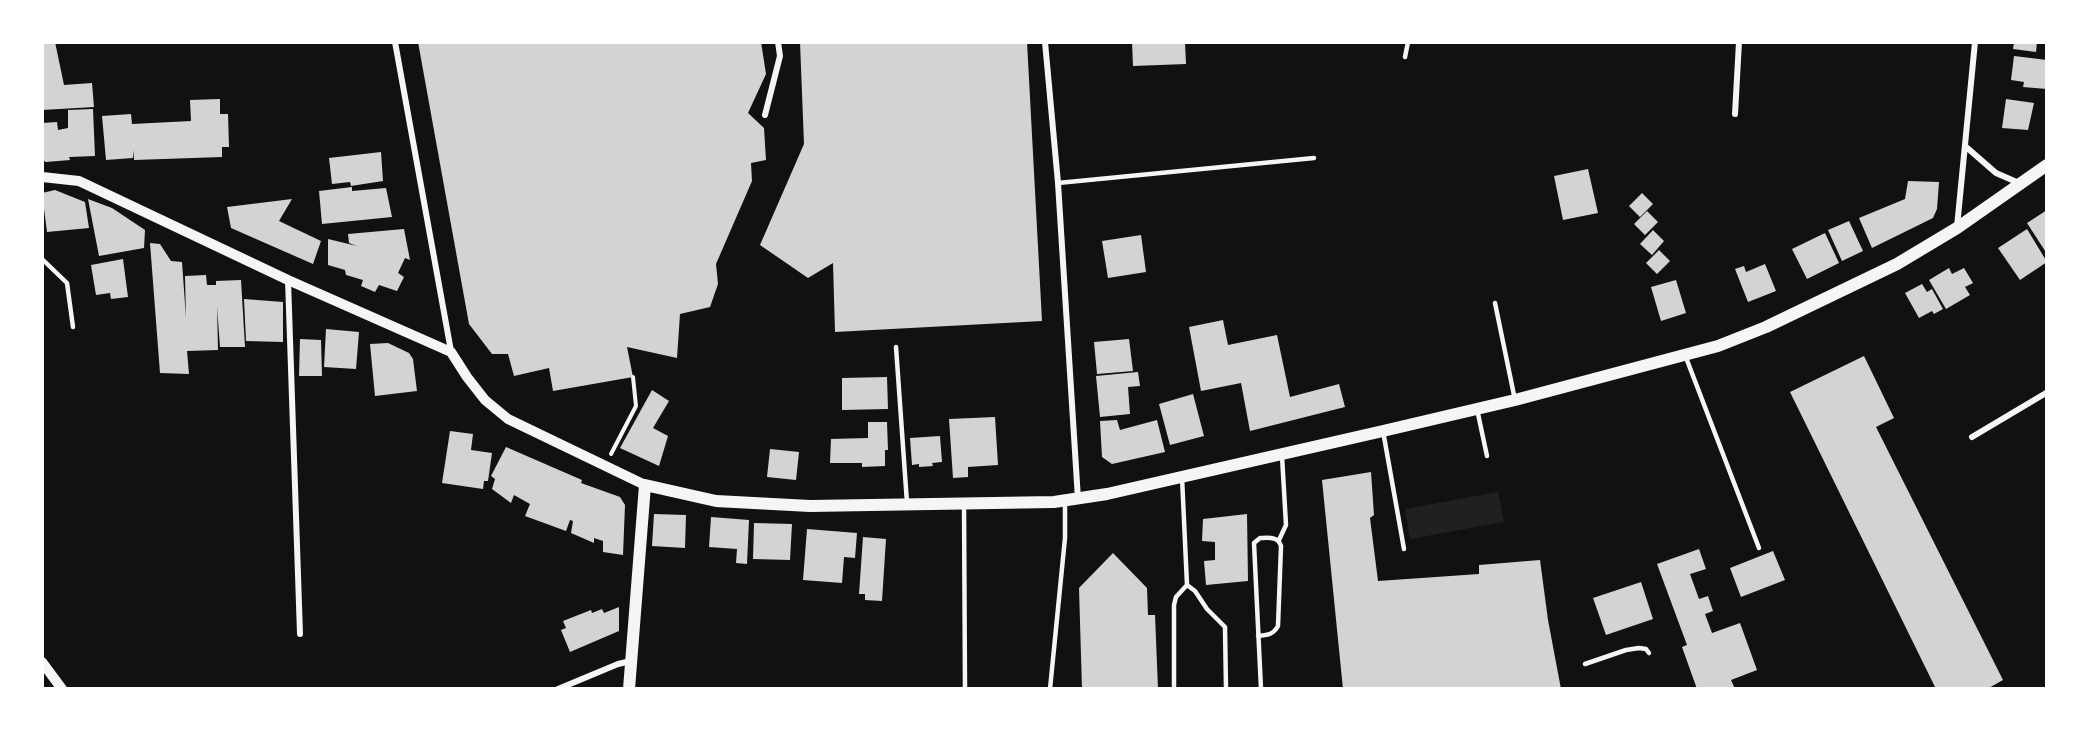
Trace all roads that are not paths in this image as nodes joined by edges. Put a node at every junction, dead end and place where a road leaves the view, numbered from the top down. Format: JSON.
{"nodes":[{"id":1,"x":395,"y":42,"type":"edge"},
{"id":2,"x":778,"y":42,"type":"edge"},
{"id":3,"x":1045,"y":42,"type":"edge"},
{"id":4,"x":1407,"y":42,"type":"edge"},
{"id":5,"x":1739,"y":42,"type":"edge"},
{"id":6,"x":1975,"y":42,"type":"edge"},
{"id":7,"x":1405,"y":57,"type":"dead end"},
{"id":8,"x":1735,"y":114,"type":"dead end"},
{"id":9,"x":765,"y":115,"type":"dead end"},
{"id":10,"x":1965,"y":146,"type":"junction"},
{"id":11,"x":1314,"y":158,"type":"dead end"},
{"id":12,"x":2047,"y":165,"type":"edge"},
{"id":13,"x":42,"y":177,"type":"edge"},
{"id":14,"x":1058,"y":183,"type":"junction"},
{"id":15,"x":2019,"y":183,"type":"junction"},
{"id":16,"x":1957,"y":228,"type":"junction"},
{"id":17,"x":42,"y":259,"type":"edge"},
{"id":18,"x":288,"y":280,"type":"junction"},
{"id":19,"x":1495,"y":303,"type":"dead end"},
{"id":20,"x":73,"y":327,"type":"dead end"},
{"id":21,"x":896,"y":347,"type":"dead end"},
{"id":22,"x":451,"y":352,"type":"junction"},
{"id":23,"x":1685,"y":356,"type":"junction"},
{"id":24,"x":2047,"y":394,"type":"edge"},
{"id":25,"x":1515,"y":400,"type":"junction"},
{"id":26,"x":1477,"y":410,"type":"junction"},
{"id":27,"x":1383,"y":431,"type":"junction"},
{"id":28,"x":1972,"y":437,"type":"dead end"},
{"id":29,"x":1282,"y":454,"type":"junction"},
{"id":30,"x":1487,"y":456,"type":"dead end"},
{"id":31,"x":1182,"y":476,"type":"junction"},
{"id":32,"x":645,"y":485,"type":"junction"},
{"id":33,"x":1072,"y":500,"type":"junction"},
{"id":34,"x":907,"y":503,"type":"junction"},
{"id":35,"x":964,"y":504,"type":"junction"},
{"id":36,"x":1279,"y":540,"type":"junction"},
{"id":37,"x":1759,"y":548,"type":"dead end"},
{"id":38,"x":1404,"y":549,"type":"dead end"},
{"id":39,"x":1187,"y":585,"type":"junction"},
{"id":40,"x":300,"y":634,"type":"dead end"},
{"id":41,"x":1258,"y":636,"type":"junction"},
{"id":42,"x":1649,"y":653,"type":"dead end"},
{"id":43,"x":632,"y":661,"type":"junction"},
{"id":44,"x":42,"y":662,"type":"edge"},
{"id":45,"x":1585,"y":664,"type":"dead end"},
{"id":46,"x":62,"y":689,"type":"edge"},
{"id":47,"x":558,"y":689,"type":"edge"},
{"id":48,"x":629,"y":689,"type":"edge"},
{"id":49,"x":965,"y":689,"type":"edge"},
{"id":50,"x":1050,"y":689,"type":"edge"},
{"id":51,"x":1174,"y":689,"type":"edge"},
{"id":52,"x":1226,"y":689,"type":"edge"},
{"id":53,"x":1261,"y":689,"type":"edge"}],
"edges":[{"from":1,"to":22,"type":"street"},
{"from":2,"to":9,"type":"street"},
{"from":3,"to":14,"type":"street"},
{"from":4,"to":7,"type":"lane"},
{"from":5,"to":8,"type":"street"},
{"from":6,"to":10,"type":"street"},
{"from":10,"to":15,"type":"street"},
{"from":10,"to":16,"type":"street"},
{"from":11,"to":14,"type":"lane"},
{"from":12,"to":15,"type":"main road"},
{"from":13,"to":18,"type":"street"},
{"from":14,"to":33,"type":"street"},
{"from":15,"to":16,"type":"main road"},
{"from":16,"to":23,"type":"main road"},
{"from":17,"to":20,"type":"lane"},
{"from":18,"to":22,"type":"street"},
{"from":18,"to":40,"type":"street"},
{"from":19,"to":25,"type":"lane"},
{"from":21,"to":34,"type":"lane"},
{"from":22,"to":32,"type":"street"},
{"from":23,"to":25,"type":"main road"},
{"from":23,"to":37,"type":"lane"},
{"from":24,"to":28,"type":"street"},
{"from":25,"to":26,"type":"main road"},
{"from":26,"to":27,"type":"main road"},
{"from":26,"to":30,"type":"lane"},
{"from":27,"to":29,"type":"main road"},
{"from":27,"to":38,"type":"lane"},
{"from":29,"to":31,"type":"main road"},
{"from":29,"to":36,"type":"lane"},
{"from":31,"to":33,"type":"main road"},
{"from":31,"to":39,"type":"lane"},
{"from":32,"to":34,"type":"main road"},
{"from":32,"to":43,"type":"main road"},
{"from":33,"to":35,"type":"main road"},
{"from":33,"to":50,"type":"lane"},
{"from":34,"to":35,"type":"main road"},
{"from":35,"to":49,"type":"lane"},
{"from":36,"to":41,"type":"lane"},
{"from":36,"to":41,"type":"lane"},
{"from":39,"to":51,"type":"lane"},
{"from":39,"to":52,"type":"lane"},
{"from":41,"to":53,"type":"lane"},
{"from":42,"to":45,"type":"lane"},
{"from":43,"to":47,"type":"street"},
{"from":43,"to":48,"type":"main road"},
{"from":44,"to":46,"type":"street"}]}
